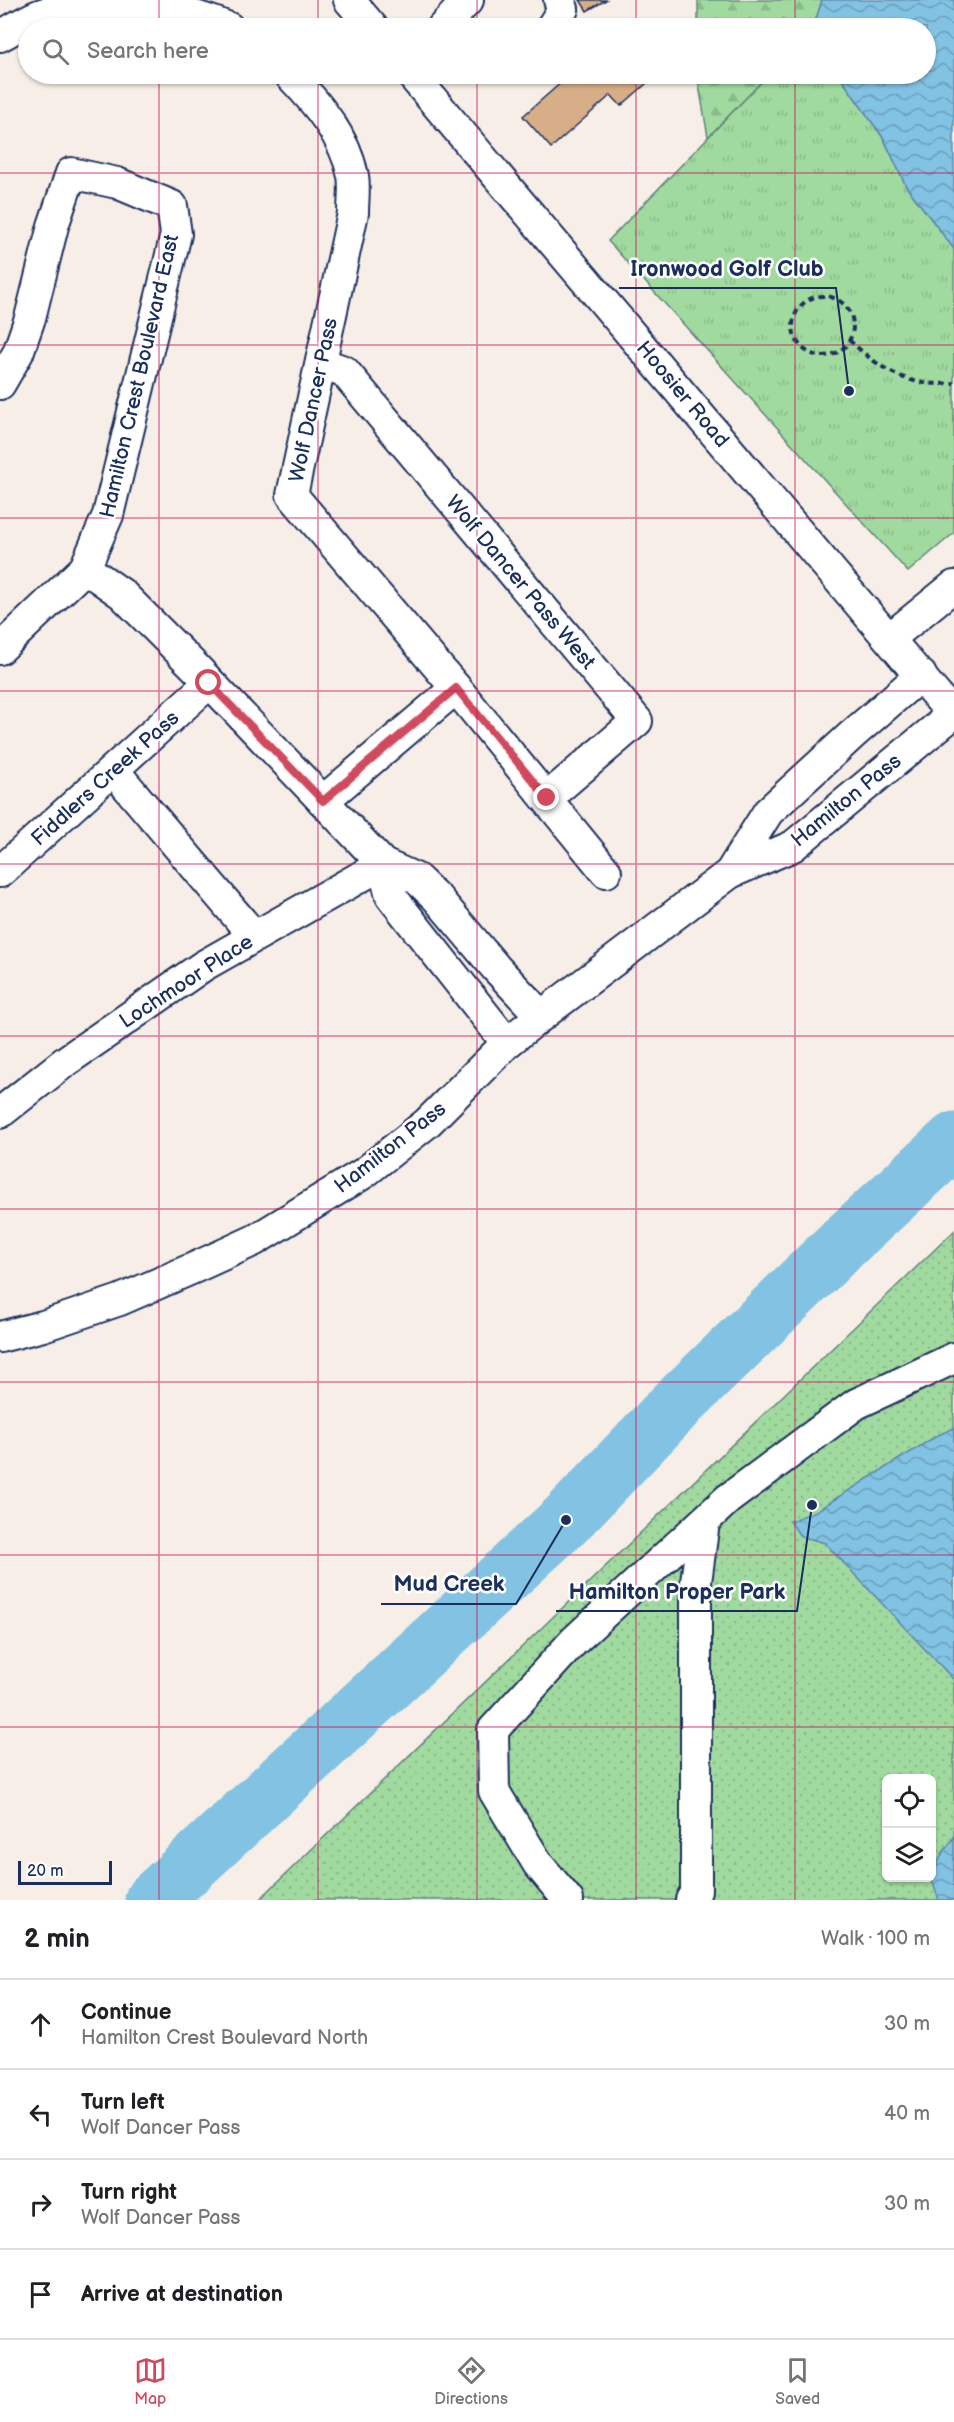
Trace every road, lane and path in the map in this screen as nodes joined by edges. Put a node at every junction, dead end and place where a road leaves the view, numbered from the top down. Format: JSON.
{"nodes":[{"id":1,"x":350,"y":0,"type":"edge"},
{"id":2,"x":468,"y":0,"type":"edge"},
{"id":3,"x":559,"y":0,"type":"edge"},
{"id":4,"x":34,"y":18,"type":"edge"},
{"id":5,"x":205,"y":18,"type":"edge"},
{"id":6,"x":365,"y":18,"type":"edge"},
{"id":7,"x":451,"y":18,"type":"edge"},
{"id":8,"x":557,"y":18,"type":"edge"},
{"id":9,"x":18,"y":26,"type":"edge"},
{"id":10,"x":0,"y":36,"type":"edge"},
{"id":11,"x":299,"y":84,"type":"edge"},
{"id":12,"x":420,"y":84,"type":"edge"},
{"id":13,"x":849,"y":340,"type":"junction"},
{"id":14,"x":321,"y":363,"type":"junction"},
{"id":15,"x":954,"y":383,"type":"edge"},
{"id":16,"x":0,"y":384,"type":"edge"},
{"id":17,"x":85,"y":568,"type":"junction"},
{"id":18,"x":954,"y":586,"type":"edge"},
{"id":19,"x":891,"y":638,"type":"junction"},
{"id":20,"x":0,"y":649,"type":"edge"},
{"id":21,"x":921,"y":675,"type":"junction"},
{"id":22,"x":209,"y":683,"type":"junction"},
{"id":23,"x":456,"y":688,"type":"junction"},
{"id":24,"x":954,"y":714,"type":"edge"},
{"id":25,"x":114,"y":771,"type":"junction"},
{"id":26,"x":547,"y":798,"type":"junction"},
{"id":27,"x":323,"y":801,"type":"junction"},
{"id":28,"x":383,"y":864,"type":"junction"},
{"id":29,"x":0,"y":872,"type":"edge"},
{"id":30,"x":606,"y":872,"type":"dead end"},
{"id":31,"x":729,"y":873,"type":"junction"},
{"id":32,"x":254,"y":936,"type":"junction"},
{"id":33,"x":541,"y":1016,"type":"junction"},
{"id":34,"x":507,"y":1043,"type":"junction"},
{"id":35,"x":0,"y":1113,"type":"edge"},
{"id":36,"x":0,"y":1337,"type":"edge"},
{"id":37,"x":954,"y":1358,"type":"edge"},
{"id":38,"x":704,"y":1522,"type":"junction"},
{"id":39,"x":568,"y":1900,"type":"edge"},
{"id":40,"x":691,"y":1900,"type":"edge"}],
"edges":[{"from":1,"to":6,"type":"street"},
{"from":2,"to":7,"type":"street"},
{"from":3,"to":8,"type":"street"},
{"from":4,"to":5,"type":"street"},
{"from":9,"to":10,"type":"street"},
{"from":11,"to":14,"type":"street","name":"Wolf Dancer Pass"},
{"from":12,"to":19,"type":"street","name":"Hoosier Road"},
{"from":13,"to":13,"type":"path"},
{"from":13,"to":15,"type":"path"},
{"from":14,"to":23,"type":"street","name":"Wolf Dancer Pass"},
{"from":14,"to":26,"type":"street","name":"Wolf Dancer Pass West"},
{"from":16,"to":17,"type":"street","name":"Hamilton Crest Boulevard East"},
{"from":17,"to":20,"type":"street","name":"Hamilton Crest Boulevard East"},
{"from":17,"to":22,"type":"street"},
{"from":18,"to":19,"type":"street"},
{"from":19,"to":21,"type":"street","name":"Hoosier Road"},
{"from":21,"to":24,"type":"street","name":"Hoosier Road"},
{"from":21,"to":31,"type":"street","name":"Hamilton Pass"},
{"from":22,"to":25,"type":"street","name":"Fiddlers Creek Pass"},
{"from":22,"to":27,"type":"street"},
{"from":23,"to":26,"type":"street","name":"Wolf Dancer Pass"},
{"from":23,"to":27,"type":"street"},
{"from":24,"to":31,"type":"street","name":"Hamilton Pass"},
{"from":25,"to":29,"type":"street","name":"Fiddlers Creek Pass"},
{"from":25,"to":32,"type":"street"},
{"from":26,"to":30,"type":"street","name":"Wolf Dancer Pass"},
{"from":27,"to":28,"type":"street"},
{"from":28,"to":32,"type":"street","name":"Lochmoor Place"},
{"from":28,"to":33,"type":"street"},
{"from":28,"to":34,"type":"street"},
{"from":31,"to":33,"type":"street","name":"Hamilton Pass"},
{"from":32,"to":35,"type":"street","name":"Lochmoor Place"},
{"from":33,"to":34,"type":"street","name":"Hamilton Pass"},
{"from":34,"to":36,"type":"street","name":"Hamilton Pass"},
{"from":37,"to":38,"type":"street"},
{"from":38,"to":39,"type":"street"},
{"from":38,"to":40,"type":"street"}]}
